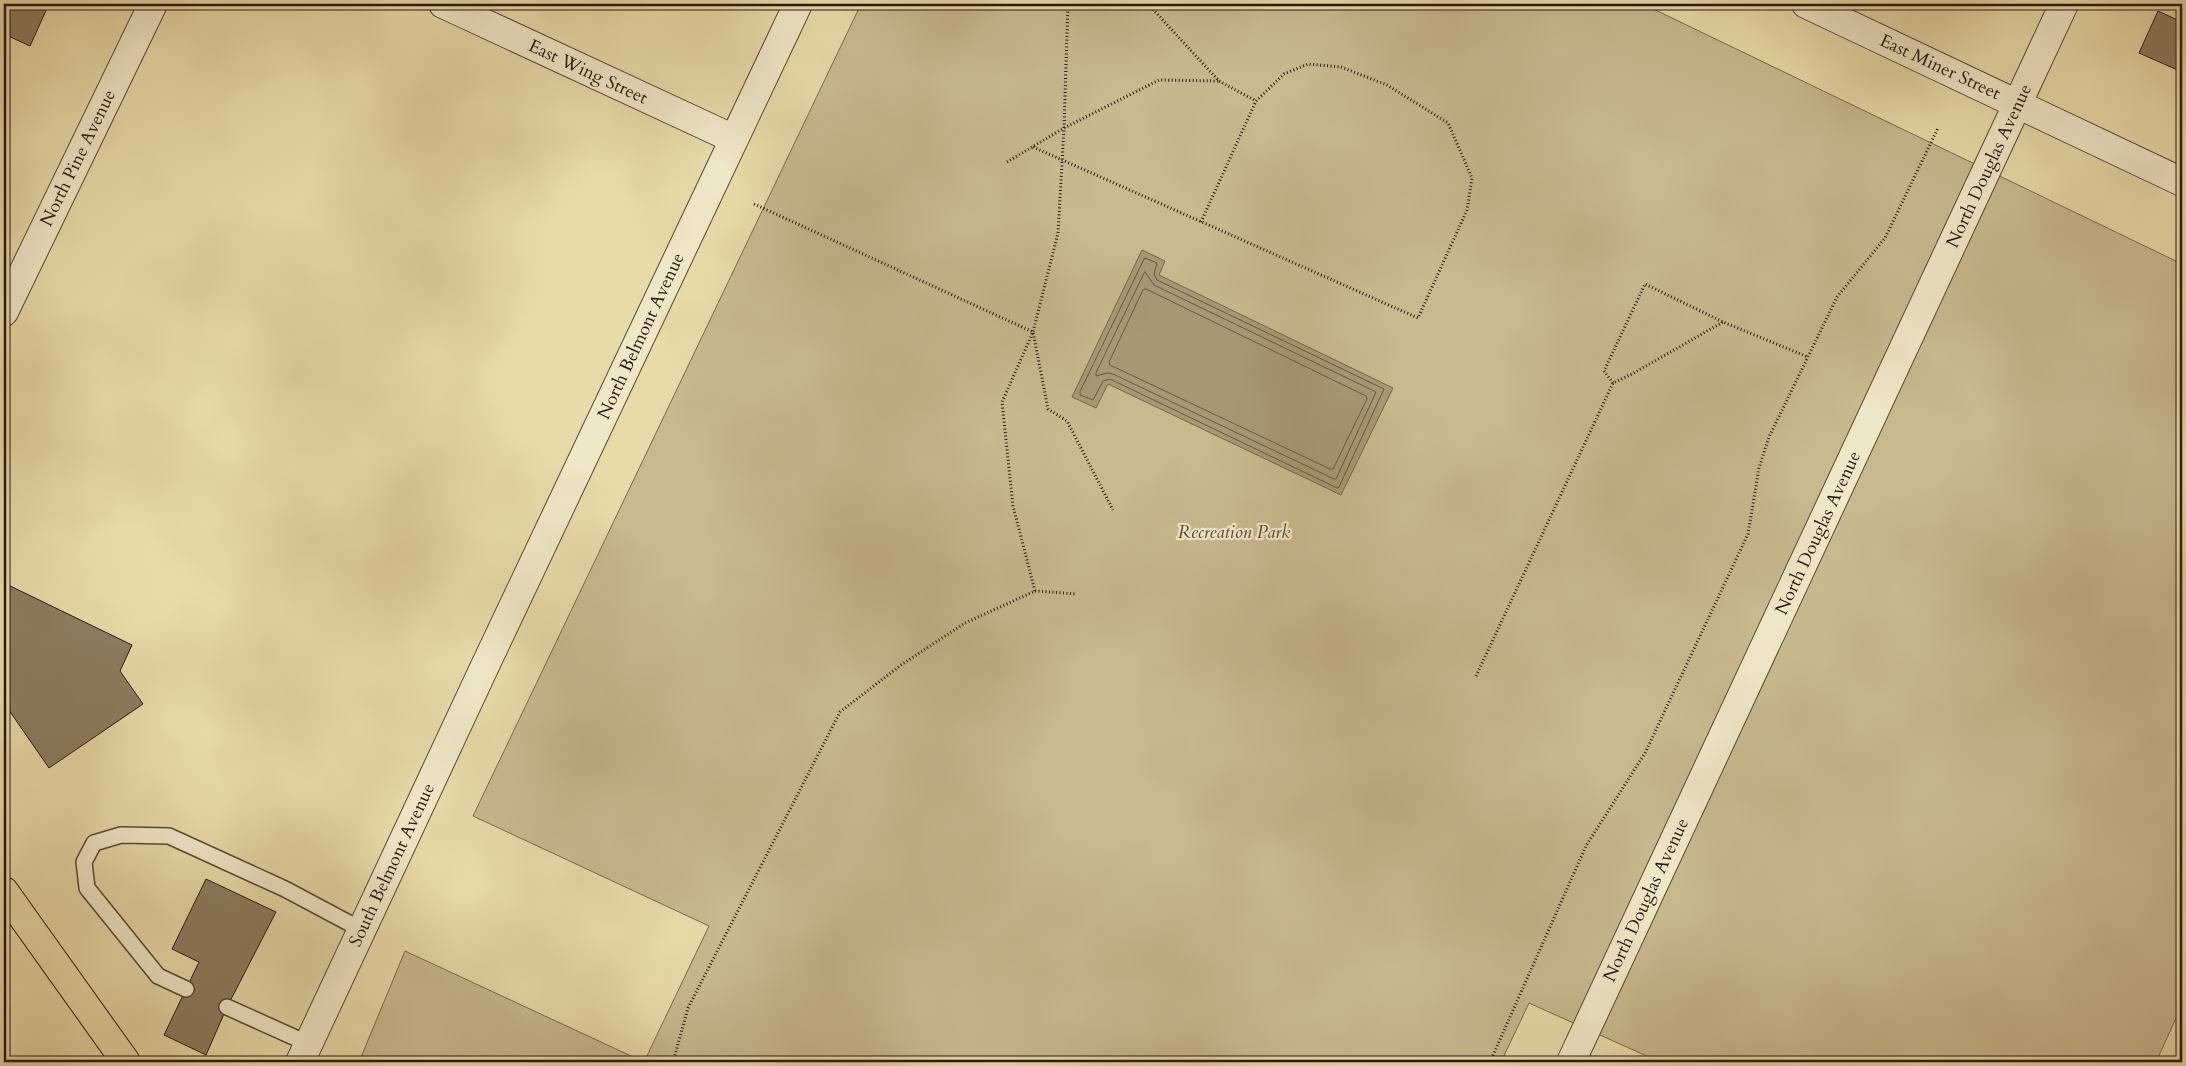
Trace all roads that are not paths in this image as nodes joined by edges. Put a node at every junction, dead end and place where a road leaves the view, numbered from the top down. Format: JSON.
{"nodes":[{"id":1,"x":153,"y":4,"type":"edge"},
{"id":2,"x":444,"y":4,"type":"edge"},
{"id":3,"x":798,"y":4,"type":"edge"},
{"id":4,"x":1806,"y":4,"type":"edge"},
{"id":5,"x":2064,"y":4,"type":"edge"},
{"id":6,"x":2018,"y":104,"type":"junction"},
{"id":7,"x":734,"y":139,"type":"junction"},
{"id":8,"x":2182,"y":182,"type":"edge"},
{"id":9,"x":4,"y":312,"type":"edge"},
{"id":10,"x":484,"y":668,"type":"joint"},
{"id":11,"x":4,"y":891,"type":"edge"},
{"id":12,"x":362,"y":930,"type":"junction"},
{"id":13,"x":186,"y":989,"type":"dead end"},
{"id":14,"x":228,"y":1008,"type":"dead end"},
{"id":15,"x":304,"y":1053,"type":"edge"},
{"id":16,"x":126,"y":1062,"type":"edge"},
{"id":17,"x":1571,"y":1062,"type":"edge"}],
"edges":[{"from":1,"to":9,"type":"street","name":"North Pine Avenue"},
{"from":2,"to":7,"type":"street","name":"East Wing Street"},
{"from":3,"to":7,"type":"street","name":"North Belmont Avenue"},
{"from":4,"to":6,"type":"street","name":"East Miner Street"},
{"from":5,"to":6,"type":"street","name":"North Douglas Avenue"},
{"from":6,"to":8,"type":"street","name":"East Miner Street"},
{"from":6,"to":17,"type":"street","name":"North Douglas Avenue"},
{"from":7,"to":10,"type":"street","name":"North Belmont Avenue"},
{"from":10,"to":12,"type":"street","name":"South Belmont Avenue"},
{"from":11,"to":16,"type":"main road"},
{"from":12,"to":13,"type":"lane"},
{"from":12,"to":15,"type":"street","name":"South Belmont Avenue"},
{"from":14,"to":15,"type":"lane"}]}
